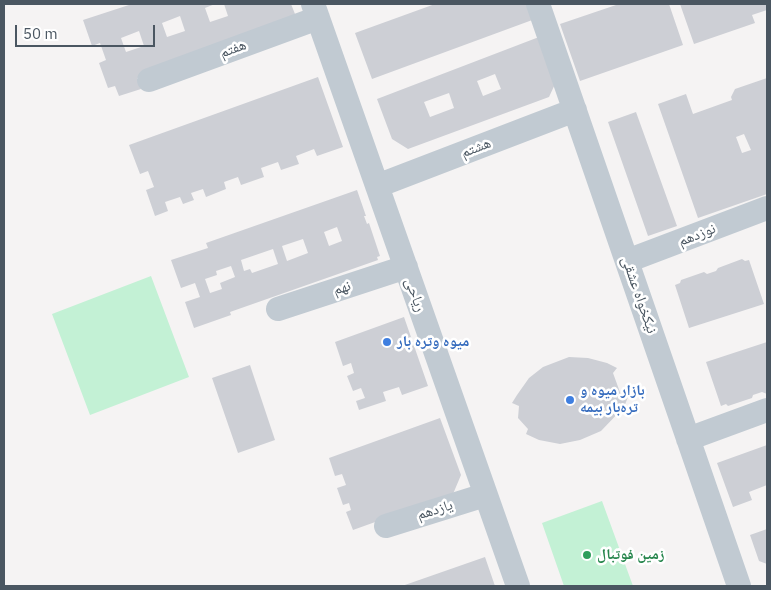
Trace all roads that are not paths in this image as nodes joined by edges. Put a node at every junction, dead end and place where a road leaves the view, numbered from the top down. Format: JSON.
{"nodes":[{"id":1,"x":538,"y":4,"type":"edge"},
{"id":2,"x":315,"y":11,"type":"edge"},
{"id":3,"x":149,"y":80,"type":"dead end"},
{"id":4,"x":575,"y":110,"type":"junction"},
{"id":5,"x":377,"y":186,"type":"junction"},
{"id":6,"x":767,"y":208,"type":"edge"},
{"id":7,"x":627,"y":262,"type":"junction"},
{"id":8,"x":406,"y":267,"type":"junction"},
{"id":9,"x":278,"y":309,"type":"dead end"},
{"id":10,"x":767,"y":410,"type":"edge"},
{"id":11,"x":688,"y":439,"type":"junction"},
{"id":12,"x":485,"y":495,"type":"junction"},
{"id":13,"x":386,"y":526,"type":"dead end"},
{"id":14,"x":518,"y":586,"type":"edge"},
{"id":15,"x":739,"y":586,"type":"edge"}],
"edges":[{"from":1,"to":4,"type":"street","name":"نیکخواه عشقی"},
{"from":2,"to":3,"type":"street","name":"هفتم"},
{"from":2,"to":5,"type":"street","name":"ریاحی"},
{"from":4,"to":5,"type":"street","name":"هشتم"},
{"from":4,"to":7,"type":"street","name":"نیکخواه عشقی"},
{"from":5,"to":8,"type":"street","name":"ریاحی"},
{"from":6,"to":7,"type":"street","name":"نوزدهم"},
{"from":7,"to":11,"type":"street","name":"نیکخواه عشقی"},
{"from":8,"to":9,"type":"street","name":"نهم"},
{"from":8,"to":12,"type":"street","name":"ریاحی"},
{"from":10,"to":11,"type":"street"},
{"from":11,"to":15,"type":"street","name":"نیکخواه عشقی"},
{"from":12,"to":13,"type":"street","name":"یازدهم"},
{"from":12,"to":14,"type":"street","name":"ریاحی"}]}
